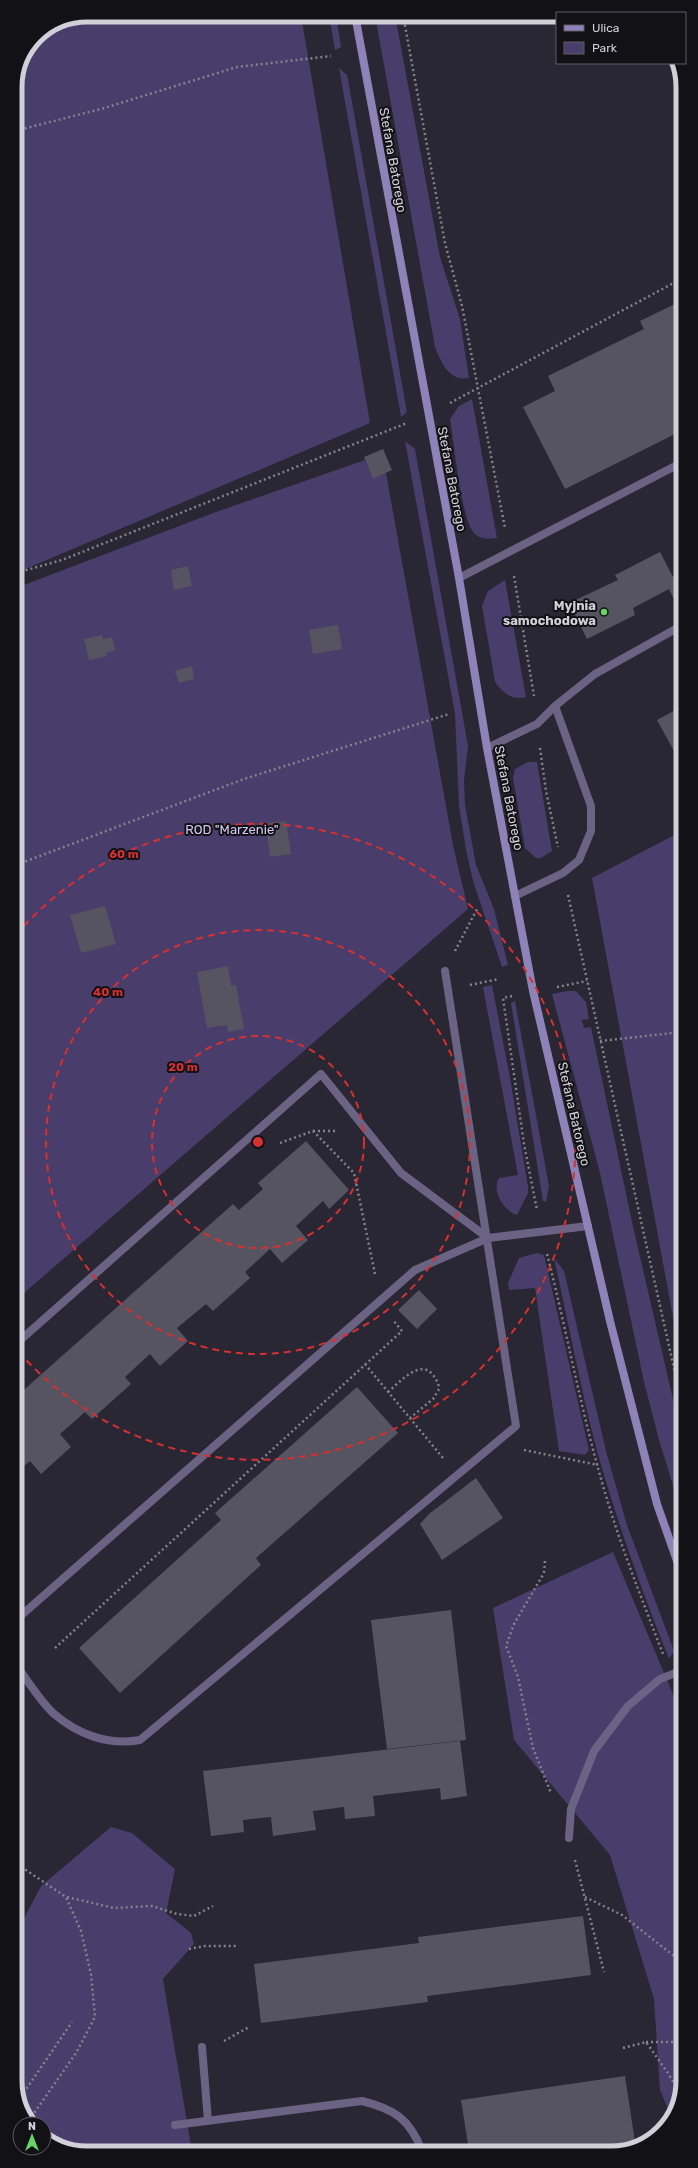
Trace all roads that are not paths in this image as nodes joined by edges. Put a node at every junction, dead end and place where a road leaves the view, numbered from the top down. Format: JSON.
{"nodes":[{"id":1,"x":356,"y":22,"type":"edge"},
{"id":2,"x":676,"y":466,"type":"edge"},
{"id":3,"x":459,"y":578,"type":"junction"},
{"id":4,"x":676,"y":629,"type":"edge"},
{"id":5,"x":555,"y":706,"type":"junction"},
{"id":6,"x":487,"y":748,"type":"junction"},
{"id":7,"x":515,"y":896,"type":"junction"},
{"id":8,"x":445,"y":971,"type":"road end"},
{"id":9,"x":588,"y":1226,"type":"junction"},
{"id":10,"x":488,"y":1238,"type":"junction"},
{"id":11,"x":22,"y":1339,"type":"edge"},
{"id":12,"x":676,"y":1558,"type":"edge"},
{"id":13,"x":22,"y":1615,"type":"edge"},
{"id":14,"x":676,"y":1672,"type":"edge"},
{"id":15,"x":22,"y":1673,"type":"edge"},
{"id":16,"x":569,"y":1838,"type":"road end"},
{"id":17,"x":202,"y":2047,"type":"dead end"},
{"id":18,"x":208,"y":2121,"type":"junction"},
{"id":19,"x":175,"y":2125,"type":"dead end"},
{"id":20,"x":420,"y":2146,"type":"edge"}],
"edges":[{"from":1,"to":3,"type":"main road","name":"Stefana Batorego"},
{"from":2,"to":3,"type":"street"},
{"from":3,"to":6,"type":"main road","name":"Stefana Batorego"},
{"from":4,"to":5,"type":"street"},
{"from":5,"to":6,"type":"street"},
{"from":5,"to":7,"type":"street"},
{"from":6,"to":7,"type":"main road","name":"Stefana Batorego"},
{"from":7,"to":9,"type":"main road","name":"Stefana Batorego"},
{"from":8,"to":10,"type":"street"},
{"from":9,"to":10,"type":"street"},
{"from":9,"to":12,"type":"main road","name":"Stefana Batorego"},
{"from":10,"to":11,"type":"street"},
{"from":10,"to":13,"type":"street"},
{"from":10,"to":15,"type":"street"},
{"from":14,"to":16,"type":"street"},
{"from":17,"to":18,"type":"street"},
{"from":18,"to":19,"type":"street"},
{"from":18,"to":20,"type":"street"}]}
